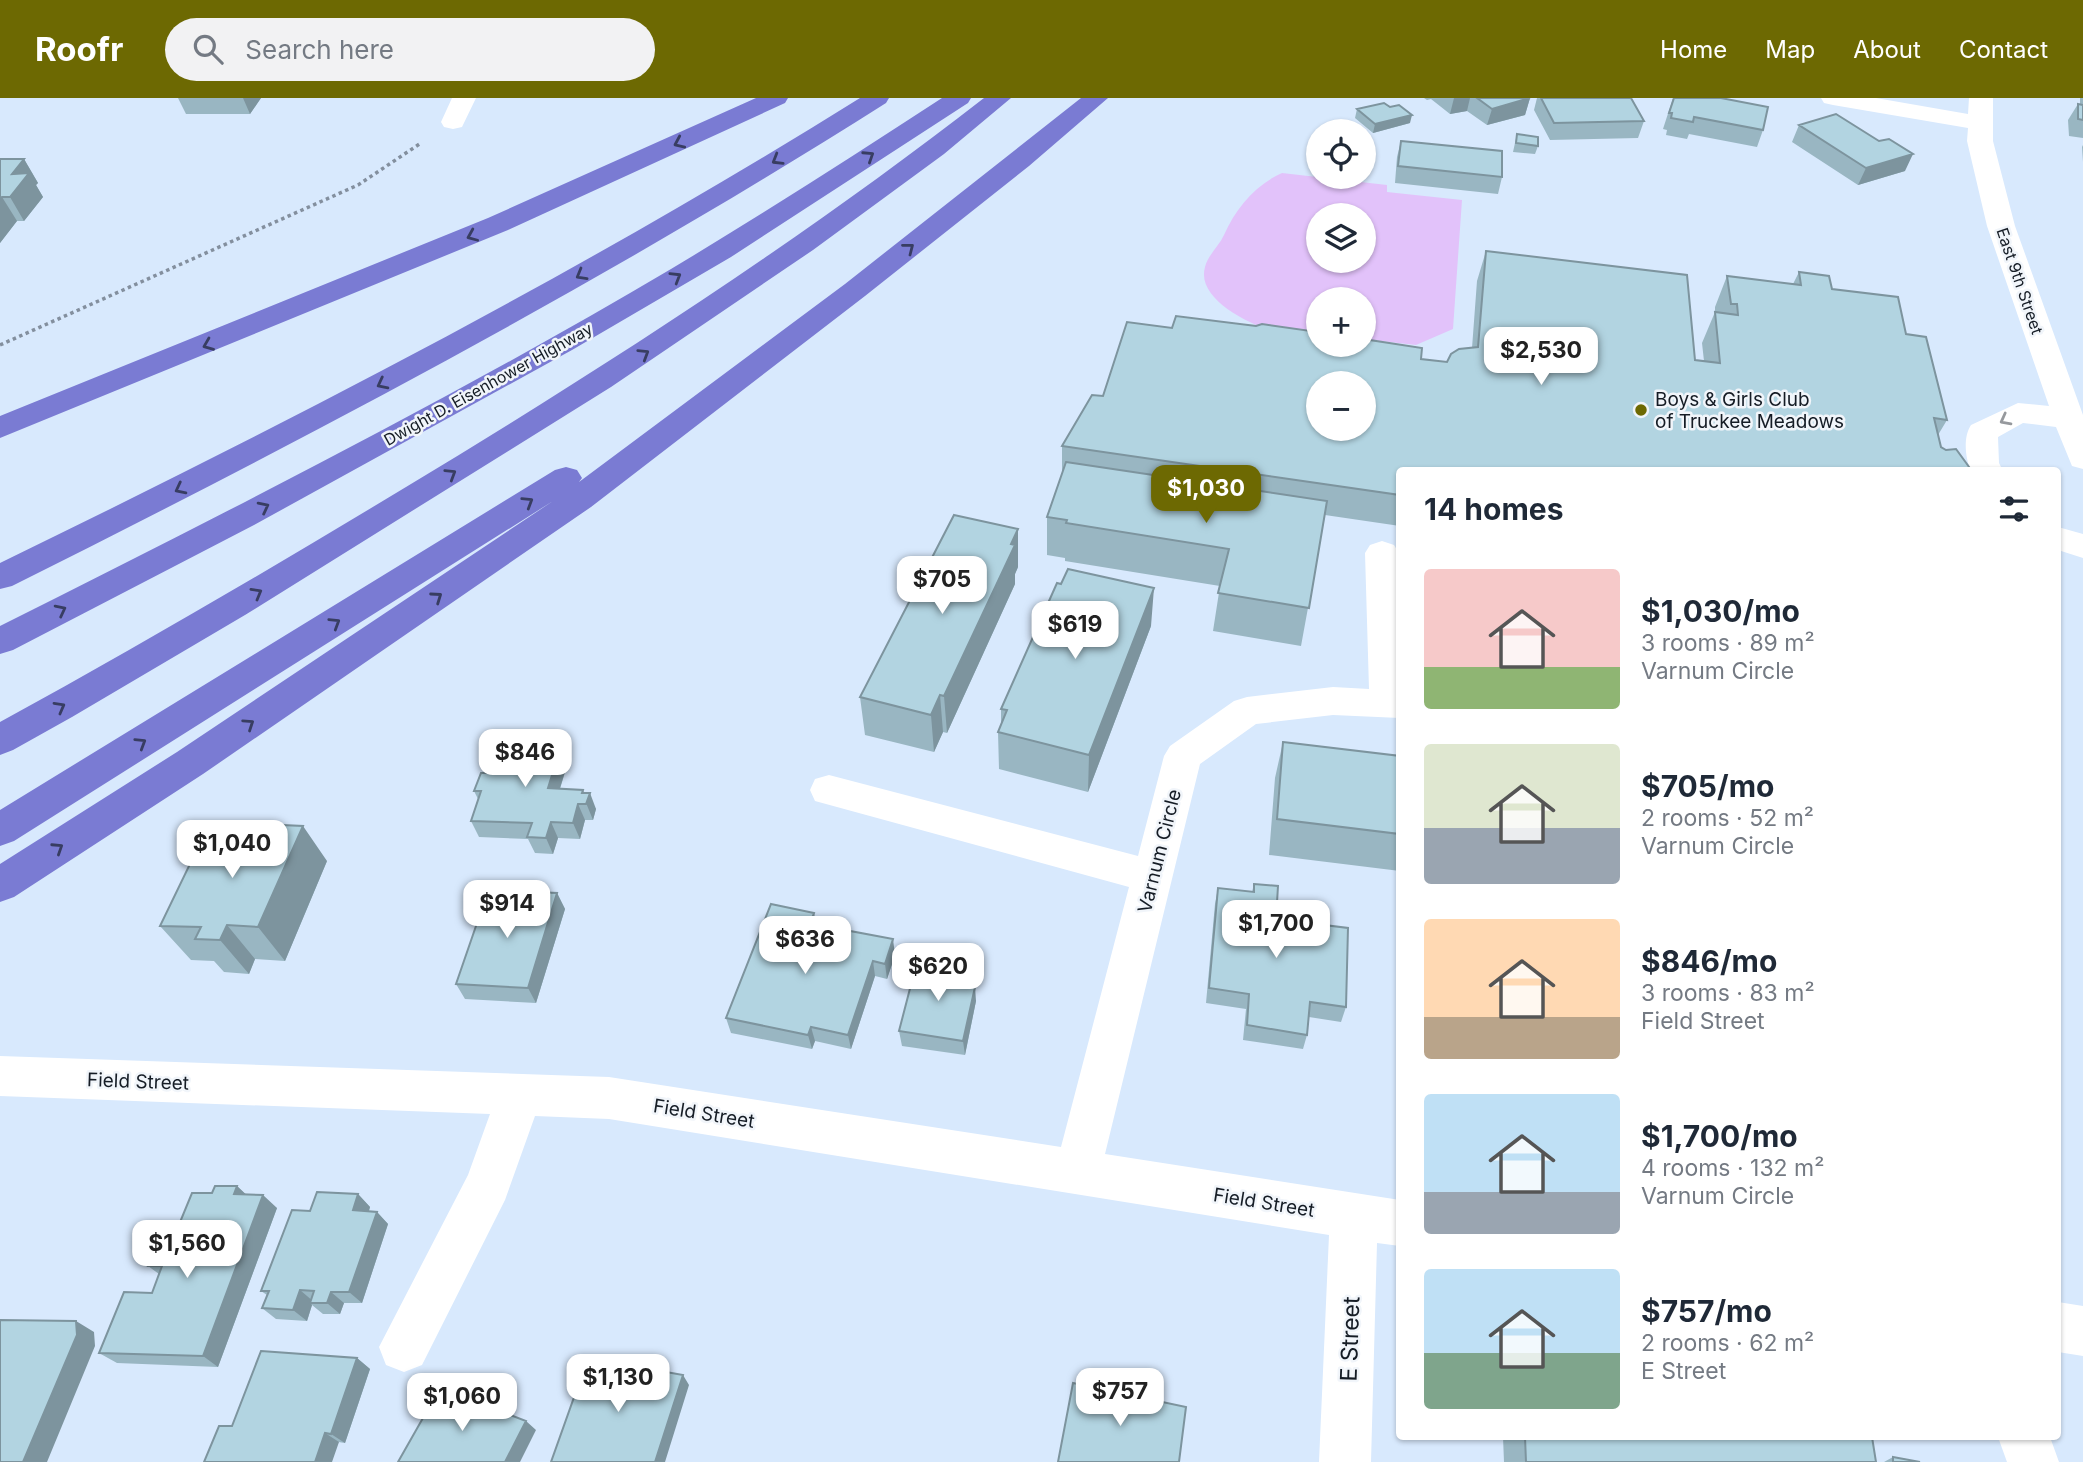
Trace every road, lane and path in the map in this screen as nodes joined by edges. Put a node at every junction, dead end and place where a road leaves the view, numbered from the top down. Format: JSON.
{"nodes":[{"id":1,"x":464,"y":98,"type":"edge"},
{"id":2,"x":776,"y":98,"type":"edge"},
{"id":3,"x":877,"y":98,"type":"edge"},
{"id":4,"x":959,"y":98,"type":"edge"},
{"id":5,"x":999,"y":98,"type":"edge"},
{"id":6,"x":1096,"y":98,"type":"edge"},
{"id":7,"x":1833,"y":98,"type":"edge"},
{"id":8,"x":1980,"y":111,"type":"edge"},
{"id":9,"x":453,"y":122,"type":"joint"},
{"id":10,"x":855,"y":290,"type":"junction"},
{"id":11,"x":0,"y":345,"type":"edge"},
{"id":12,"x":2068,"y":418,"type":"junction"},
{"id":13,"x":0,"y":428,"type":"edge"},
{"id":14,"x":2083,"y":459,"type":"edge"},
{"id":15,"x":1985,"y":467,"type":"edge"},
{"id":16,"x":2061,"y":539,"type":"edge"},
{"id":17,"x":2083,"y":546,"type":"edge"},
{"id":18,"x":1382,"y":553,"type":"dead end"},
{"id":19,"x":0,"y":577,"type":"edge"},
{"id":20,"x":0,"y":641,"type":"edge"},
{"id":21,"x":1394,"y":704,"type":"edge"},
{"id":22,"x":0,"y":740,"type":"edge"},
{"id":23,"x":829,"y":790,"type":"dead end"},
{"id":24,"x":0,"y":830,"type":"edge"},
{"id":25,"x":1153,"y":877,"type":"junction"},
{"id":26,"x":0,"y":885,"type":"edge"},
{"id":27,"x":0,"y":1076,"type":"edge"},
{"id":28,"x":520,"y":1094,"type":"junction"},
{"id":29,"x":1078,"y":1171,"type":"junction"},
{"id":30,"x":1377,"y":1220,"type":"edge"},
{"id":31,"x":2061,"y":1327,"type":"edge"},
{"id":32,"x":2083,"y":1331,"type":"edge"},
{"id":33,"x":404,"y":1348,"type":"dead end"},
{"id":34,"x":2025,"y":1440,"type":"edge"},
{"id":35,"x":1345,"y":1462,"type":"edge"},
{"id":36,"x":2033,"y":1462,"type":"edge"}],
"edges":[{"from":1,"to":9,"type":"street"},
{"from":2,"to":13,"type":"highway","one_way":true},
{"from":3,"to":19,"type":"highway","one_way":true},
{"from":20,"to":4,"type":"highway","name":"Dwight D. Eisenhower Highway","one_way":true},
{"from":22,"to":5,"type":"highway","one_way":true},
{"from":10,"to":6,"type":"highway","one_way":true},
{"from":7,"to":8,"type":"street"},
{"from":8,"to":12,"type":"street","name":"East 9th Street"},
{"from":9,"to":11,"type":"path"},
{"from":24,"to":10,"type":"highway","one_way":true},
{"from":26,"to":10,"type":"highway","one_way":true},
{"from":12,"to":14,"type":"street","name":"East 9th Street"},
{"from":12,"to":15,"type":"street","one_way":true},
{"from":16,"to":17,"type":"street"},
{"from":18,"to":21,"type":"street"},
{"from":21,"to":25,"type":"street","name":"Varnum Circle"},
{"from":23,"to":25,"type":"street"},
{"from":25,"to":29,"type":"street","name":"Varnum Circle"},
{"from":27,"to":28,"type":"street","name":"Field Street"},
{"from":28,"to":29,"type":"street","name":"Field Street"},
{"from":28,"to":33,"type":"street"},
{"from":29,"to":30,"type":"street","name":"Field Street"},
{"from":30,"to":35,"type":"street","name":"E Street"},
{"from":31,"to":32,"type":"street"},
{"from":34,"to":36,"type":"street"}]}
